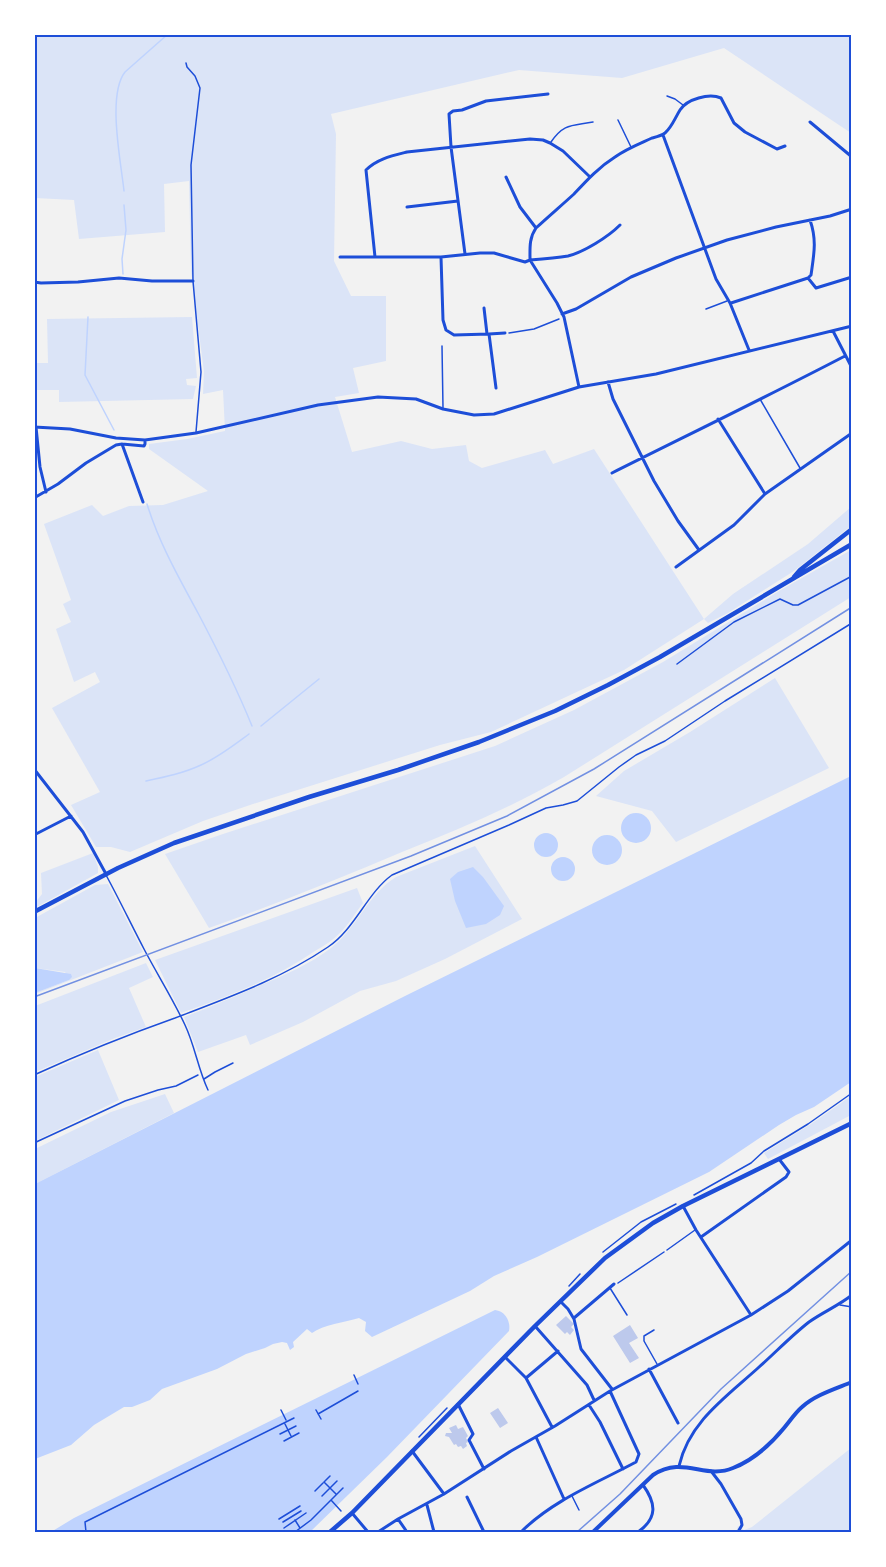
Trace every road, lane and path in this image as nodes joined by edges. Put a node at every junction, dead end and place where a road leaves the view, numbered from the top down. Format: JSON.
{"nodes":[{"id":1,"x":186,"y":63,"type":"dead end"},
{"id":2,"x":548,"y":94,"type":"dead end"},
{"id":3,"x":667,"y":96,"type":"dead end"},
{"id":4,"x":684,"y":105,"type":"junction"},
{"id":5,"x":618,"y":120,"type":"dead end"},
{"id":6,"x":593,"y":122,"type":"dead end"},
{"id":7,"x":810,"y":122,"type":"dead end"},
{"id":8,"x":663,"y":135,"type":"junction"},
{"id":9,"x":550,"y":143,"type":"junction"},
{"id":10,"x":786,"y":146,"type":"dead end"},
{"id":11,"x":451,"y":147,"type":"junction"},
{"id":12,"x":632,"y":147,"type":"junction"},
{"id":13,"x":852,"y":157,"type":"edge"},
{"id":14,"x":506,"y":177,"type":"dead end"},
{"id":15,"x":590,"y":177,"type":"junction"},
{"id":16,"x":459,"y":201,"type":"junction"},
{"id":17,"x":407,"y":207,"type":"dead end"},
{"id":18,"x":852,"y":209,"type":"edge"},
{"id":19,"x":810,"y":220,"type":"junction"},
{"id":20,"x":620,"y":225,"type":"dead end"},
{"id":21,"x":536,"y":228,"type":"junction"},
{"id":22,"x":705,"y":248,"type":"junction"},
{"id":23,"x":465,"y":254,"type":"junction"},
{"id":24,"x":340,"y":257,"type":"dead end"},
{"id":25,"x":375,"y":257,"type":"junction"},
{"id":26,"x":441,"y":257,"type":"junction"},
{"id":27,"x":530,"y":260,"type":"junction"},
{"id":28,"x":852,"y":277,"type":"edge"},
{"id":29,"x":808,"y":279,"type":"junction"},
{"id":30,"x":193,"y":281,"type":"junction"},
{"id":31,"x":34,"y":282,"type":"edge"},
{"id":32,"x":729,"y":302,"type":"junction"},
{"id":33,"x":484,"y":308,"type":"dead end"},
{"id":34,"x":706,"y":309,"type":"dead end"},
{"id":35,"x":563,"y":315,"type":"junction"},
{"id":36,"x":852,"y":326,"type":"edge"},
{"id":37,"x":832,"y":331,"type":"junction"},
{"id":38,"x":505,"y":333,"type":"joint"},
{"id":39,"x":488,"y":334,"type":"junction"},
{"id":40,"x":442,"y":346,"type":"dead end"},
{"id":41,"x":749,"y":350,"type":"junction"},
{"id":42,"x":845,"y":356,"type":"junction"},
{"id":43,"x":852,"y":368,"type":"edge"},
{"id":44,"x":608,"y":382,"type":"junction"},
{"id":45,"x":579,"y":387,"type":"junction"},
{"id":46,"x":496,"y":388,"type":"dead end"},
{"id":47,"x":760,"y":398,"type":"junction"},
{"id":48,"x":443,"y":409,"type":"junction"},
{"id":49,"x":718,"y":419,"type":"junction"},
{"id":50,"x":35,"y":427,"type":"edge"},
{"id":51,"x":196,"y":433,"type":"junction"},
{"id":52,"x":852,"y":433,"type":"edge"},
{"id":53,"x":145,"y":440,"type":"junction"},
{"id":54,"x":122,"y":444,"type":"junction"},
{"id":55,"x":643,"y":457,"type":"junction"},
{"id":56,"x":800,"y":468,"type":"junction"},
{"id":57,"x":612,"y":473,"type":"dead end"},
{"id":58,"x":46,"y":492,"type":"junction"},
{"id":59,"x":765,"y":494,"type":"junction"},
{"id":60,"x":34,"y":498,"type":"edge"},
{"id":61,"x":143,"y":502,"type":"dead end"},
{"id":62,"x":852,"y":529,"type":"edge"},
{"id":63,"x":852,"y":544,"type":"edge"},
{"id":64,"x":699,"y":550,"type":"junction"},
{"id":65,"x":676,"y":567,"type":"dead end"},
{"id":66,"x":852,"y":576,"type":"edge"},
{"id":67,"x":793,"y":579,"type":"junction"},
{"id":68,"x":852,"y":623,"type":"edge"},
{"id":69,"x":676,"y":663,"type":"dead end"},
{"id":70,"x":34,"y":769,"type":"edge"},
{"id":71,"x":71,"y":816,"type":"junction"},
{"id":72,"x":34,"y":835,"type":"edge"},
{"id":73,"x":106,"y":874,"type":"junction"},
{"id":74,"x":34,"y":912,"type":"edge"},
{"id":75,"x":180,"y":1016,"type":"junction"},
{"id":76,"x":233,"y":1063,"type":"dead end"},
{"id":77,"x":202,"y":1074,"type":"junction"},
{"id":78,"x":34,"y":1075,"type":"edge"},
{"id":79,"x":204,"y":1080,"type":"junction"},
{"id":80,"x":208,"y":1090,"type":"dead end"},
{"id":81,"x":852,"y":1094,"type":"edge"},
{"id":82,"x":852,"y":1123,"type":"edge"},
{"id":83,"x":34,"y":1143,"type":"edge"},
{"id":84,"x":779,"y":1159,"type":"junction"},
{"id":85,"x":690,"y":1197,"type":"dead end"},
{"id":86,"x":683,"y":1206,"type":"junction"},
{"id":87,"x":696,"y":1230,"type":"junction"},
{"id":88,"x":701,"y":1237,"type":"junction"},
{"id":89,"x":852,"y":1240,"type":"edge"},
{"id":90,"x":667,"y":1250,"type":"joint"},
{"id":91,"x":620,"y":1283,"type":"dead end"},
{"id":92,"x":614,"y":1284,"type":"dead end"},
{"id":93,"x":609,"y":1287,"type":"junction"},
{"id":94,"x":852,"y":1295,"type":"edge"},
{"id":95,"x":561,"y":1302,"type":"junction"},
{"id":96,"x":839,"y":1305,"type":"junction"},
{"id":97,"x":852,"y":1307,"type":"edge"},
{"id":98,"x":627,"y":1315,"type":"dead end"},
{"id":99,"x":751,"y":1315,"type":"junction"},
{"id":100,"x":574,"y":1319,"type":"junction"},
{"id":101,"x":535,"y":1326,"type":"junction"},
{"id":102,"x":654,"y":1330,"type":"dead end"},
{"id":103,"x":558,"y":1351,"type":"junction"},
{"id":104,"x":504,"y":1357,"type":"junction"},
{"id":105,"x":657,"y":1365,"type":"junction"},
{"id":106,"x":649,"y":1369,"type":"junction"},
{"id":107,"x":354,"y":1375,"type":"dead end"},
{"id":108,"x":526,"y":1378,"type":"junction"},
{"id":109,"x":852,"y":1382,"type":"edge"},
{"id":110,"x":358,"y":1384,"type":"dead end"},
{"id":111,"x":611,"y":1390,"type":"junction"},
{"id":112,"x":358,"y":1391,"type":"dead end"},
{"id":113,"x":594,"y":1400,"type":"junction"},
{"id":114,"x":458,"y":1404,"type":"junction"},
{"id":115,"x":588,"y":1404,"type":"junction"},
{"id":116,"x":281,"y":1410,"type":"dead end"},
{"id":117,"x":316,"y":1410,"type":"dead end"},
{"id":118,"x":318,"y":1414,"type":"junction"},
{"id":119,"x":294,"y":1419,"type":"dead end"},
{"id":120,"x":321,"y":1419,"type":"dead end"},
{"id":121,"x":286,"y":1423,"type":"junction"},
{"id":122,"x":678,"y":1423,"type":"dead end"},
{"id":123,"x":296,"y":1426,"type":"dead end"},
{"id":124,"x":552,"y":1427,"type":"junction"},
{"id":125,"x":288,"y":1430,"type":"junction"},
{"id":126,"x":299,"y":1433,"type":"dead end"},
{"id":127,"x":280,"y":1434,"type":"dead end"},
{"id":128,"x":291,"y":1437,"type":"junction"},
{"id":129,"x":536,"y":1437,"type":"junction"},
{"id":130,"x":284,"y":1441,"type":"dead end"},
{"id":131,"x":412,"y":1451,"type":"junction"},
{"id":132,"x":679,"y":1466,"type":"junction"},
{"id":133,"x":484,"y":1469,"type":"junction"},
{"id":134,"x":623,"y":1469,"type":"junction"},
{"id":135,"x":711,"y":1471,"type":"junction"},
{"id":136,"x":330,"y":1476,"type":"dead end"},
{"id":137,"x":337,"y":1481,"type":"dead end"},
{"id":138,"x":324,"y":1482,"type":"junction"},
{"id":139,"x":643,"y":1485,"type":"junction"},
{"id":140,"x":329,"y":1488,"type":"junction"},
{"id":141,"x":344,"y":1488,"type":"dead end"},
{"id":142,"x":315,"y":1491,"type":"dead end"},
{"id":143,"x":444,"y":1494,"type":"junction"},
{"id":144,"x":336,"y":1495,"type":"junction"},
{"id":145,"x":572,"y":1495,"type":"junction"},
{"id":146,"x":322,"y":1496,"type":"dead end"},
{"id":147,"x":467,"y":1497,"type":"dead end"},
{"id":148,"x":564,"y":1499,"type":"junction"},
{"id":149,"x":331,"y":1500,"type":"junction"},
{"id":150,"x":426,"y":1505,"type":"junction"},
{"id":151,"x":300,"y":1506,"type":"dead end"},
{"id":152,"x":579,"y":1510,"type":"dead end"},
{"id":153,"x":301,"y":1511,"type":"dead end"},
{"id":154,"x":341,"y":1511,"type":"dead end"},
{"id":155,"x":290,"y":1512,"type":"junction"},
{"id":156,"x":306,"y":1513,"type":"dead end"},
{"id":157,"x":352,"y":1513,"type":"junction"},
{"id":158,"x":292,"y":1516,"type":"junction"},
{"id":159,"x":279,"y":1519,"type":"dead end"},
{"id":160,"x":398,"y":1519,"type":"junction"},
{"id":161,"x":295,"y":1520,"type":"junction"},
{"id":162,"x":284,"y":1522,"type":"dead end"},
{"id":163,"x":387,"y":1527,"type":"junction"},
{"id":164,"x":284,"y":1528,"type":"dead end"},
{"id":165,"x":301,"y":1529,"type":"junction"},
{"id":166,"x":86,"y":1533,"type":"edge"},
{"id":167,"x":295,"y":1533,"type":"edge"},
{"id":168,"x":330,"y":1533,"type":"edge"},
{"id":169,"x":368,"y":1533,"type":"edge"},
{"id":170,"x":378,"y":1533,"type":"edge"},
{"id":171,"x":391,"y":1533,"type":"edge"},
{"id":172,"x":407,"y":1533,"type":"edge"},
{"id":173,"x":434,"y":1533,"type":"edge"},
{"id":174,"x":484,"y":1533,"type":"edge"},
{"id":175,"x":520,"y":1533,"type":"edge"},
{"id":176,"x":593,"y":1533,"type":"edge"},
{"id":177,"x":638,"y":1533,"type":"edge"},
{"id":178,"x":738,"y":1533,"type":"edge"}],
"edges":[{"from":1,"to":30,"type":"lane"},
{"from":2,"to":11,"type":"street"},
{"from":3,"to":4,"type":"lane"},
{"from":4,"to":8,"type":"street"},
{"from":4,"to":10,"type":"street"},
{"from":5,"to":12,"type":"lane"},
{"from":6,"to":9,"type":"lane"},
{"from":7,"to":13,"type":"street"},
{"from":8,"to":12,"type":"street"},
{"from":8,"to":22,"type":"street"},
{"from":9,"to":11,"type":"street"},
{"from":9,"to":15,"type":"street"},
{"from":11,"to":16,"type":"street"},
{"from":11,"to":25,"type":"street"},
{"from":12,"to":15,"type":"street"},
{"from":14,"to":21,"type":"street"},
{"from":15,"to":21,"type":"street"},
{"from":16,"to":17,"type":"street"},
{"from":16,"to":23,"type":"street"},
{"from":18,"to":19,"type":"street"},
{"from":19,"to":22,"type":"street"},
{"from":19,"to":29,"type":"street"},
{"from":20,"to":27,"type":"street"},
{"from":21,"to":27,"type":"street"},
{"from":22,"to":32,"type":"street"},
{"from":22,"to":35,"type":"street"},
{"from":23,"to":26,"type":"street"},
{"from":23,"to":27,"type":"street"},
{"from":24,"to":25,"type":"street"},
{"from":25,"to":26,"type":"street"},
{"from":26,"to":39,"type":"street"},
{"from":27,"to":35,"type":"street"},
{"from":28,"to":29,"type":"street"},
{"from":29,"to":32,"type":"street"},
{"from":30,"to":31,"type":"street"},
{"from":30,"to":51,"type":"lane"},
{"from":32,"to":34,"type":"lane"},
{"from":32,"to":41,"type":"street"},
{"from":33,"to":39,"type":"street"},
{"from":35,"to":38,"type":"path"},
{"from":35,"to":45,"type":"street"},
{"from":36,"to":37,"type":"street"},
{"from":37,"to":41,"type":"street"},
{"from":37,"to":42,"type":"street"},
{"from":38,"to":39,"type":"street"},
{"from":39,"to":46,"type":"street"},
{"from":40,"to":48,"type":"lane"},
{"from":41,"to":44,"type":"street"},
{"from":42,"to":43,"type":"street"},
{"from":42,"to":47,"type":"street"},
{"from":44,"to":45,"type":"street"},
{"from":44,"to":55,"type":"street"},
{"from":45,"to":48,"type":"street"},
{"from":47,"to":49,"type":"street"},
{"from":47,"to":56,"type":"lane"},
{"from":48,"to":51,"type":"street"},
{"from":49,"to":55,"type":"street"},
{"from":49,"to":59,"type":"street"},
{"from":50,"to":53,"type":"street"},
{"from":50,"to":58,"type":"street"},
{"from":51,"to":53,"type":"street"},
{"from":52,"to":56,"type":"street"},
{"from":53,"to":54,"type":"street"},
{"from":54,"to":58,"type":"street"},
{"from":54,"to":61,"type":"street"},
{"from":55,"to":57,"type":"street"},
{"from":55,"to":64,"type":"street"},
{"from":56,"to":59,"type":"street"},
{"from":58,"to":60,"type":"street"},
{"from":59,"to":64,"type":"street"},
{"from":62,"to":67,"type":"main road"},
{"from":63,"to":67,"type":"main road"},
{"from":64,"to":65,"type":"street"},
{"from":66,"to":69,"type":"path"},
{"from":67,"to":73,"type":"main road"},
{"from":68,"to":75,"type":"lane"},
{"from":70,"to":71,"type":"street"},
{"from":71,"to":72,"type":"street"},
{"from":71,"to":73,"type":"street"},
{"from":73,"to":74,"type":"main road"},
{"from":73,"to":75,"type":"lane"},
{"from":75,"to":77,"type":"lane"},
{"from":75,"to":78,"type":"lane"},
{"from":76,"to":79,"type":"lane"},
{"from":77,"to":79,"type":"lane"},
{"from":77,"to":83,"type":"path"},
{"from":79,"to":80,"type":"lane"},
{"from":81,"to":85,"type":"path"},
{"from":82,"to":84,"type":"main road"},
{"from":84,"to":86,"type":"main road"},
{"from":84,"to":88,"type":"street"},
{"from":86,"to":87,"type":"street"},
{"from":86,"to":95,"type":"main road"},
{"from":87,"to":88,"type":"street"},
{"from":87,"to":90,"type":"lane"},
{"from":88,"to":99,"type":"street"},
{"from":89,"to":99,"type":"street"},
{"from":90,"to":91,"type":"path"},
{"from":92,"to":93,"type":"street"},
{"from":93,"to":98,"type":"lane"},
{"from":93,"to":100,"type":"street"},
{"from":94,"to":96,"type":"street"},
{"from":95,"to":100,"type":"street"},
{"from":95,"to":101,"type":"main road"},
{"from":96,"to":97,"type":"lane"},
{"from":96,"to":132,"type":"street"},
{"from":99,"to":105,"type":"street"},
{"from":100,"to":111,"type":"street"},
{"from":101,"to":103,"type":"street"},
{"from":101,"to":104,"type":"main road"},
{"from":102,"to":105,"type":"lane"},
{"from":103,"to":108,"type":"street"},
{"from":103,"to":113,"type":"street"},
{"from":104,"to":108,"type":"street"},
{"from":104,"to":114,"type":"main road"},
{"from":105,"to":106,"type":"street"},
{"from":106,"to":111,"type":"street"},
{"from":106,"to":122,"type":"street"},
{"from":107,"to":110,"type":"path"},
{"from":108,"to":124,"type":"street"},
{"from":109,"to":135,"type":"street"},
{"from":111,"to":113,"type":"street"},
{"from":111,"to":134,"type":"street"},
{"from":112,"to":118,"type":"path"},
{"from":113,"to":115,"type":"street"},
{"from":114,"to":131,"type":"main road"},
{"from":114,"to":133,"type":"street"},
{"from":115,"to":124,"type":"street"},
{"from":115,"to":134,"type":"street"},
{"from":116,"to":121,"type":"path"},
{"from":117,"to":118,"type":"path"},
{"from":118,"to":120,"type":"path"},
{"from":119,"to":121,"type":"path"},
{"from":121,"to":125,"type":"path"},
{"from":121,"to":166,"type":"path"},
{"from":123,"to":125,"type":"path"},
{"from":124,"to":129,"type":"street"},
{"from":125,"to":127,"type":"path"},
{"from":125,"to":128,"type":"path"},
{"from":126,"to":128,"type":"path"},
{"from":128,"to":130,"type":"path"},
{"from":129,"to":133,"type":"street"},
{"from":129,"to":148,"type":"street"},
{"from":131,"to":143,"type":"street"},
{"from":131,"to":157,"type":"main road"},
{"from":132,"to":135,"type":"street"},
{"from":132,"to":139,"type":"street"},
{"from":133,"to":143,"type":"street"},
{"from":134,"to":145,"type":"street"},
{"from":135,"to":178,"type":"street"},
{"from":136,"to":138,"type":"path"},
{"from":137,"to":140,"type":"path"},
{"from":138,"to":140,"type":"path"},
{"from":138,"to":142,"type":"path"},
{"from":139,"to":176,"type":"street"},
{"from":139,"to":177,"type":"street"},
{"from":140,"to":144,"type":"path"},
{"from":140,"to":146,"type":"path"},
{"from":141,"to":144,"type":"path"},
{"from":143,"to":150,"type":"street"},
{"from":144,"to":149,"type":"path"},
{"from":145,"to":148,"type":"street"},
{"from":145,"to":152,"type":"lane"},
{"from":147,"to":174,"type":"street"},
{"from":148,"to":175,"type":"street"},
{"from":149,"to":154,"type":"path"},
{"from":149,"to":165,"type":"path"},
{"from":150,"to":160,"type":"street"},
{"from":150,"to":173,"type":"street"},
{"from":151,"to":155,"type":"path"},
{"from":153,"to":158,"type":"path"},
{"from":155,"to":158,"type":"path"},
{"from":155,"to":159,"type":"path"},
{"from":156,"to":161,"type":"path"},
{"from":157,"to":168,"type":"main road"},
{"from":157,"to":169,"type":"street"},
{"from":158,"to":161,"type":"path"},
{"from":158,"to":162,"type":"path"},
{"from":160,"to":163,"type":"street"},
{"from":160,"to":172,"type":"street"},
{"from":161,"to":164,"type":"path"},
{"from":161,"to":165,"type":"path"},
{"from":163,"to":170,"type":"street"},
{"from":163,"to":171,"type":"street"},
{"from":165,"to":167,"type":"path"}]}
